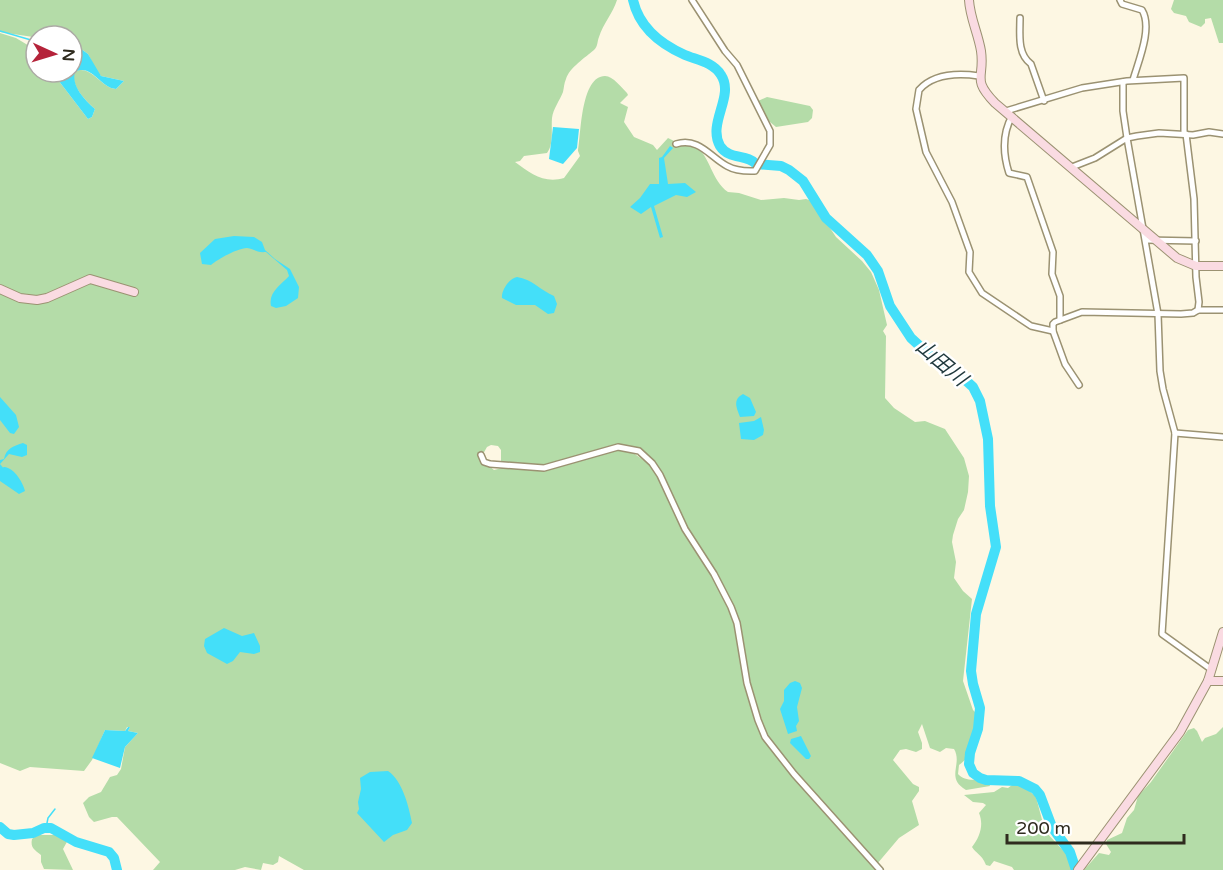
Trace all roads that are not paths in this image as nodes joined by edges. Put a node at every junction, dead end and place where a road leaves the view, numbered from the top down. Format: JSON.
{"nodes":[{"id":1,"x":692,"y":0,"type":"edge"},
{"id":2,"x":969,"y":0,"type":"edge"},
{"id":3,"x":1120,"y":0,"type":"edge"},
{"id":4,"x":1020,"y":18,"type":"dead end"},
{"id":5,"x":979,"y":76,"type":"junction"},
{"id":6,"x":1133,"y":80,"type":"junction"},
{"id":7,"x":1123,"y":82,"type":"junction"},
{"id":8,"x":1044,"y":101,"type":"junction"},
{"id":9,"x":1009,"y":114,"type":"junction"},
{"id":10,"x":1185,"y":134,"type":"junction"},
{"id":11,"x":1223,"y":134,"type":"edge"},
{"id":12,"x":1127,"y":138,"type":"junction"},
{"id":13,"x":676,"y":144,"type":"dead end"},
{"id":14,"x":1072,"y":168,"type":"junction"},
{"id":15,"x":1144,"y":228,"type":"junction"},
{"id":16,"x":1146,"y":240,"type":"junction"},
{"id":17,"x":1196,"y":240,"type":"junction"},
{"id":18,"x":1158,"y":241,"type":"junction"},
{"id":19,"x":1196,"y":266,"type":"junction"},
{"id":20,"x":1223,"y":266,"type":"edge"},
{"id":21,"x":0,"y":289,"type":"edge"},
{"id":22,"x":134,"y":292,"type":"dead end"},
{"id":23,"x":1198,"y":310,"type":"junction"},
{"id":24,"x":1223,"y":310,"type":"edge"},
{"id":25,"x":1158,"y":314,"type":"junction"},
{"id":26,"x":1060,"y":320,"type":"junction"},
{"id":27,"x":1053,"y":331,"type":"junction"},
{"id":28,"x":1079,"y":385,"type":"dead end"},
{"id":29,"x":1175,"y":433,"type":"junction"},
{"id":30,"x":1223,"y":434,"type":"edge"},
{"id":31,"x":481,"y":455,"type":"dead end"},
{"id":32,"x":1223,"y":632,"type":"edge"},
{"id":33,"x":1212,"y":670,"type":"junction"},
{"id":34,"x":1208,"y":681,"type":"junction"},
{"id":35,"x":1223,"y":681,"type":"edge"},
{"id":36,"x":880,"y":870,"type":"edge"},
{"id":37,"x":1078,"y":870,"type":"edge"}],
"edges":[{"from":1,"to":13,"type":"street"},
{"from":2,"to":5,"type":"main road"},
{"from":3,"to":6,"type":"street"},
{"from":4,"to":8,"type":"street"},
{"from":5,"to":9,"type":"main road"},
{"from":5,"to":27,"type":"street"},
{"from":6,"to":7,"type":"street"},
{"from":6,"to":10,"type":"street"},
{"from":7,"to":8,"type":"street"},
{"from":7,"to":12,"type":"street"},
{"from":8,"to":9,"type":"street"},
{"from":9,"to":14,"type":"main road"},
{"from":9,"to":26,"type":"street"},
{"from":10,"to":11,"type":"street"},
{"from":10,"to":12,"type":"street"},
{"from":10,"to":17,"type":"street"},
{"from":12,"to":14,"type":"street"},
{"from":12,"to":15,"type":"street"},
{"from":14,"to":15,"type":"main road"},
{"from":15,"to":16,"type":"street"},
{"from":15,"to":18,"type":"main road"},
{"from":16,"to":18,"type":"street"},
{"from":16,"to":25,"type":"street"},
{"from":17,"to":18,"type":"street"},
{"from":17,"to":19,"type":"street"},
{"from":18,"to":19,"type":"main road"},
{"from":19,"to":20,"type":"main road"},
{"from":19,"to":23,"type":"street"},
{"from":21,"to":22,"type":"main road"},
{"from":23,"to":24,"type":"street"},
{"from":23,"to":25,"type":"street"},
{"from":25,"to":26,"type":"street"},
{"from":25,"to":29,"type":"street"},
{"from":26,"to":27,"type":"street"},
{"from":27,"to":28,"type":"street"},
{"from":29,"to":30,"type":"street"},
{"from":29,"to":33,"type":"street"},
{"from":31,"to":36,"type":"street"},
{"from":32,"to":33,"type":"main road"},
{"from":33,"to":34,"type":"main road"},
{"from":34,"to":35,"type":"main road"},
{"from":34,"to":37,"type":"main road"}]}
